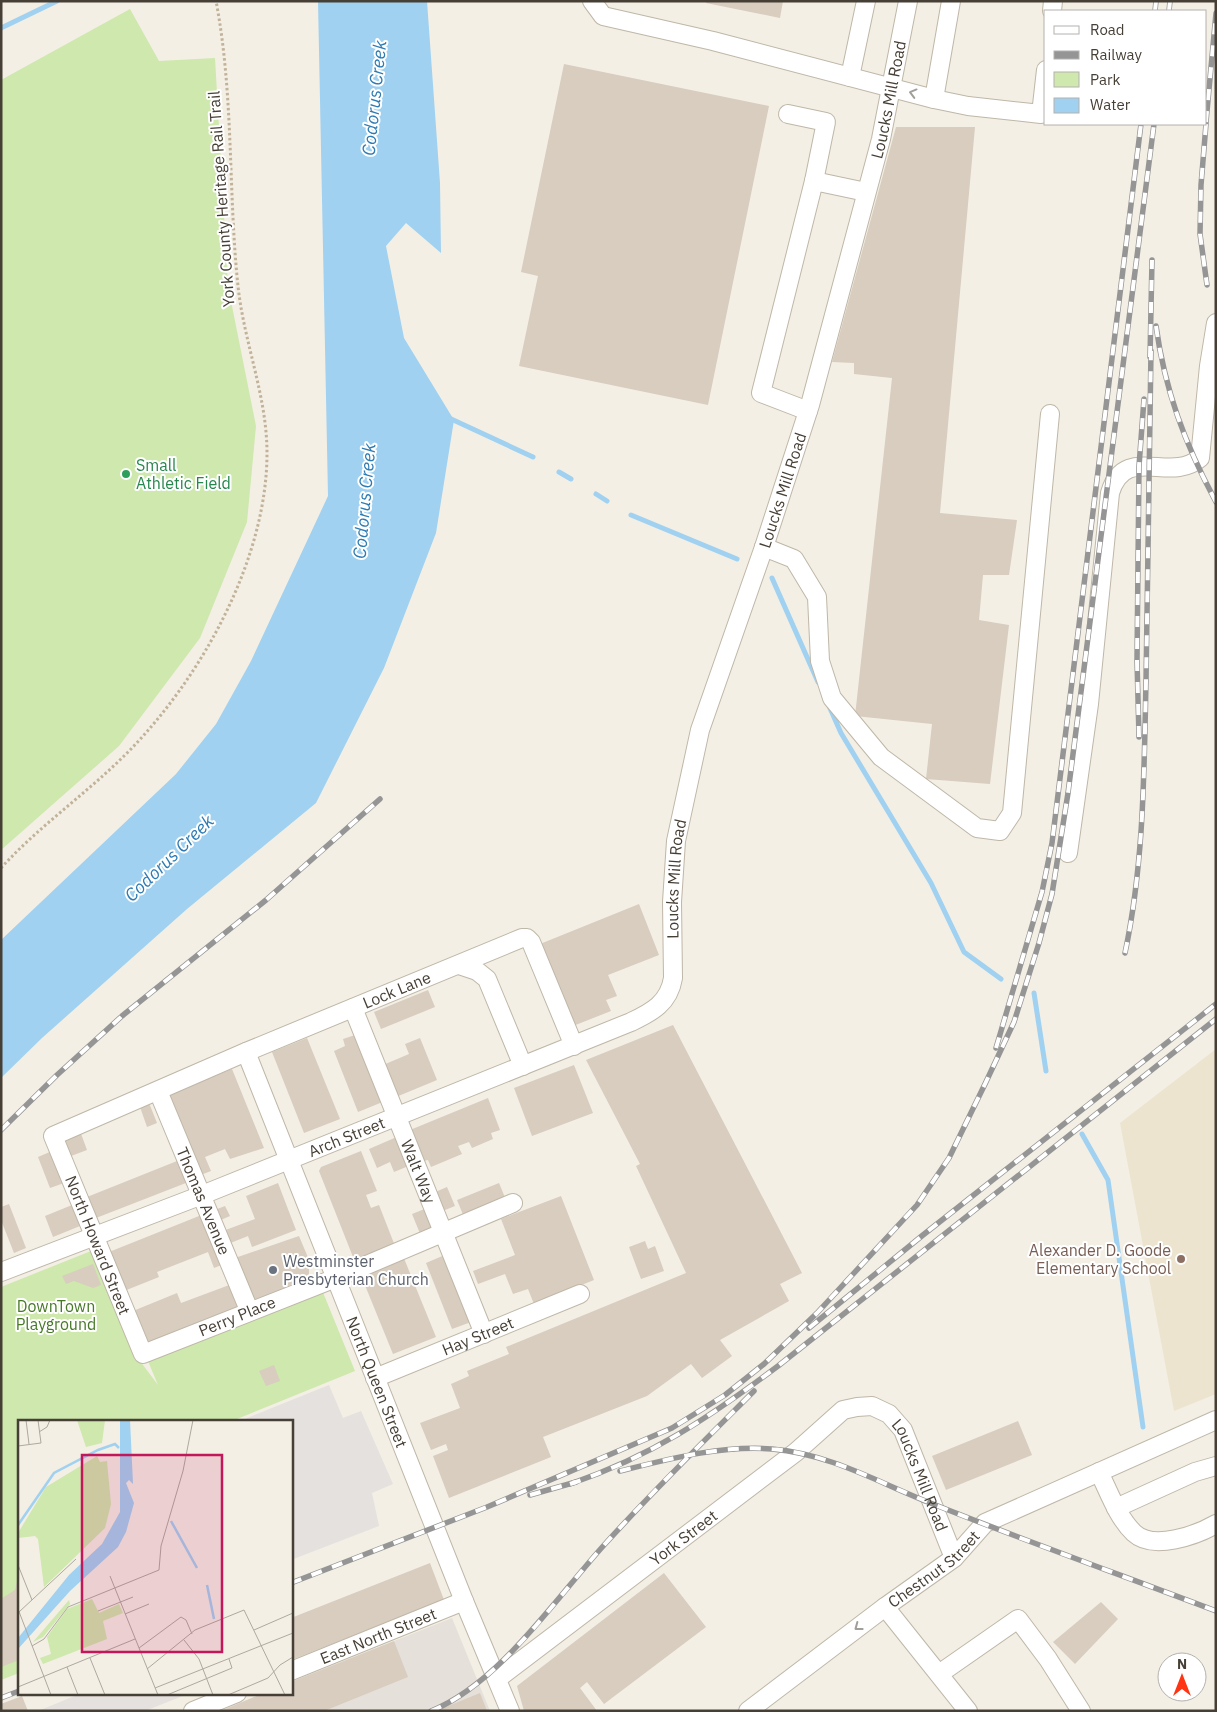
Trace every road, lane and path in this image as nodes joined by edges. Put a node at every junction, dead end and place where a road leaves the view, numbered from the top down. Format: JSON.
{"nodes":[{"id":1,"x":216,"y":1,"type":"edge"},
{"id":2,"x":592,"y":1,"type":"edge"},
{"id":3,"x":866,"y":1,"type":"edge"},
{"id":4,"x":908,"y":1,"type":"edge"},
{"id":5,"x":951,"y":1,"type":"edge"},
{"id":6,"x":850,"y":77,"type":"junction"},
{"id":7,"x":891,"y":87,"type":"junction"},
{"id":8,"x":1044,"y":88,"type":"edge"},
{"id":9,"x":934,"y":99,"type":"junction"},
{"id":10,"x":788,"y":114,"type":"dead end"},
{"id":11,"x":814,"y":181,"type":"junction"},
{"id":12,"x":866,"y":192,"type":"junction"},
{"id":13,"x":1216,"y":322,"type":"edge"},
{"id":14,"x":808,"y":411,"type":"junction"},
{"id":15,"x":1050,"y":414,"type":"dead end"},
{"id":16,"x":764,"y":547,"type":"junction"},
{"id":17,"x":1068,"y":853,"type":"dead end"},
{"id":18,"x":1,"y":868,"type":"edge"},
{"id":19,"x":459,"y":965,"type":"junction"},
{"id":20,"x":673,"y":978,"type":"joint"},
{"id":21,"x":354,"y":1008,"type":"junction"},
{"id":22,"x":574,"y":1046,"type":"junction"},
{"id":23,"x":246,"y":1052,"type":"junction"},
{"id":24,"x":523,"y":1066,"type":"junction"},
{"id":25,"x":158,"y":1091,"type":"junction"},
{"id":26,"x":396,"y":1118,"type":"junction"},
{"id":27,"x":53,"y":1136,"type":"joint"},
{"id":28,"x":289,"y":1160,"type":"junction"},
{"id":29,"x":202,"y":1195,"type":"junction"},
{"id":30,"x":513,"y":1203,"type":"dead end"},
{"id":31,"x":442,"y":1231,"type":"junction"},
{"id":32,"x":93,"y":1235,"type":"junction"},
{"id":33,"x":1,"y":1272,"type":"edge"},
{"id":34,"x":336,"y":1278,"type":"junction"},
{"id":35,"x":580,"y":1294,"type":"dead end"},
{"id":36,"x":249,"y":1310,"type":"junction"},
{"id":37,"x":484,"y":1334,"type":"junction"},
{"id":38,"x":143,"y":1354,"type":"joint"},
{"id":39,"x":376,"y":1378,"type":"junction"},
{"id":40,"x":872,"y":1406,"type":"joint"},
{"id":41,"x":1216,"y":1420,"type":"edge"},
{"id":42,"x":1216,"y":1466,"type":"edge"},
{"id":43,"x":1099,"y":1472,"type":"junction"},
{"id":44,"x":1116,"y":1508,"type":"junction"},
{"id":45,"x":1216,"y":1524,"type":"edge"},
{"id":46,"x":954,"y":1558,"type":"junction"},
{"id":47,"x":464,"y":1602,"type":"junction"},
{"id":48,"x":885,"y":1607,"type":"junction"},
{"id":49,"x":292,"y":1671,"type":"edge"},
{"id":50,"x":939,"y":1674,"type":"junction"},
{"id":51,"x":497,"y":1679,"type":"junction"},
{"id":52,"x":235,"y":1694,"type":"edge"},
{"id":53,"x":194,"y":1711,"type":"edge"},
{"id":54,"x":510,"y":1711,"type":"edge"},
{"id":55,"x":748,"y":1711,"type":"edge"},
{"id":56,"x":968,"y":1711,"type":"edge"},
{"id":57,"x":1081,"y":1711,"type":"edge"}],
"edges":[{"from":1,"to":18,"type":"path","name":"York County Heritage Rail Trail"},
{"from":2,"to":6,"type":"street"},
{"from":3,"to":6,"type":"street"},
{"from":4,"to":7,"type":"street","name":"Loucks Mill Road"},
{"from":5,"to":9,"type":"street"},
{"from":6,"to":7,"type":"street"},
{"from":9,"to":7,"type":"street","one_way":true},
{"from":7,"to":12,"type":"street","name":"Loucks Mill Road"},
{"from":8,"to":9,"type":"street"},
{"from":10,"to":11,"type":"street"},
{"from":11,"to":12,"type":"street"},
{"from":11,"to":14,"type":"street"},
{"from":12,"to":14,"type":"street","name":"Loucks Mill Road"},
{"from":13,"to":17,"type":"street"},
{"from":14,"to":16,"type":"street","name":"Loucks Mill Road"},
{"from":15,"to":16,"type":"street"},
{"from":16,"to":20,"type":"street","name":"Loucks Mill Road"},
{"from":19,"to":21,"type":"street","name":"Lock Lane"},
{"from":19,"to":22,"type":"street","name":"Lock Lane"},
{"from":19,"to":24,"type":"street"},
{"from":20,"to":22,"type":"street","name":"Arch Street"},
{"from":21,"to":23,"type":"street","name":"Lock Lane"},
{"from":21,"to":26,"type":"street","name":"Walt Way"},
{"from":22,"to":24,"type":"street","name":"Arch Street"},
{"from":23,"to":25,"type":"street","name":"Lock Lane"},
{"from":23,"to":28,"type":"street","name":"North Queen Street"},
{"from":24,"to":26,"type":"street","name":"Arch Street"},
{"from":25,"to":27,"type":"street","name":"Lock Lane"},
{"from":25,"to":29,"type":"street","name":"Thomas Avenue"},
{"from":26,"to":28,"type":"street","name":"Arch Street"},
{"from":26,"to":31,"type":"street","name":"Walt Way"},
{"from":27,"to":32,"type":"street","name":"North Howard Street"},
{"from":28,"to":29,"type":"street","name":"Arch Street"},
{"from":28,"to":34,"type":"street","name":"North Queen Street"},
{"from":29,"to":32,"type":"street","name":"Arch Street"},
{"from":29,"to":36,"type":"street","name":"Thomas Avenue"},
{"from":30,"to":31,"type":"street","name":"Perry Place"},
{"from":31,"to":34,"type":"street","name":"Perry Place"},
{"from":31,"to":37,"type":"street","name":"Walt Way"},
{"from":32,"to":33,"type":"street","name":"Arch Street"},
{"from":32,"to":38,"type":"street","name":"North Howard Street"},
{"from":34,"to":36,"type":"street","name":"Perry Place"},
{"from":34,"to":39,"type":"street","name":"North Queen Street"},
{"from":35,"to":37,"type":"street","name":"Hay Street"},
{"from":36,"to":38,"type":"street","name":"Perry Place"},
{"from":37,"to":39,"type":"street","name":"Hay Street"},
{"from":39,"to":47,"type":"street","name":"North Queen Street"},
{"from":40,"to":46,"type":"street","name":"Loucks Mill Road"},
{"from":40,"to":51,"type":"street","name":"York Street"},
{"from":41,"to":43,"type":"street","name":"Chestnut Street"},
{"from":42,"to":44,"type":"street"},
{"from":43,"to":44,"type":"street"},
{"from":43,"to":46,"type":"street","name":"Chestnut Street"},
{"from":44,"to":45,"type":"street"},
{"from":46,"to":48,"type":"street","name":"Chestnut Street"},
{"from":47,"to":49,"type":"street","name":"East North Street"},
{"from":47,"to":51,"type":"street","name":"North Queen Street"},
{"from":48,"to":50,"type":"street"},
{"from":48,"to":55,"type":"street","name":"Chestnut Street","one_way":true},
{"from":50,"to":56,"type":"street"},
{"from":50,"to":57,"type":"street"},
{"from":51,"to":54,"type":"street","name":"North Queen Street"},
{"from":52,"to":53,"type":"street"}]}
